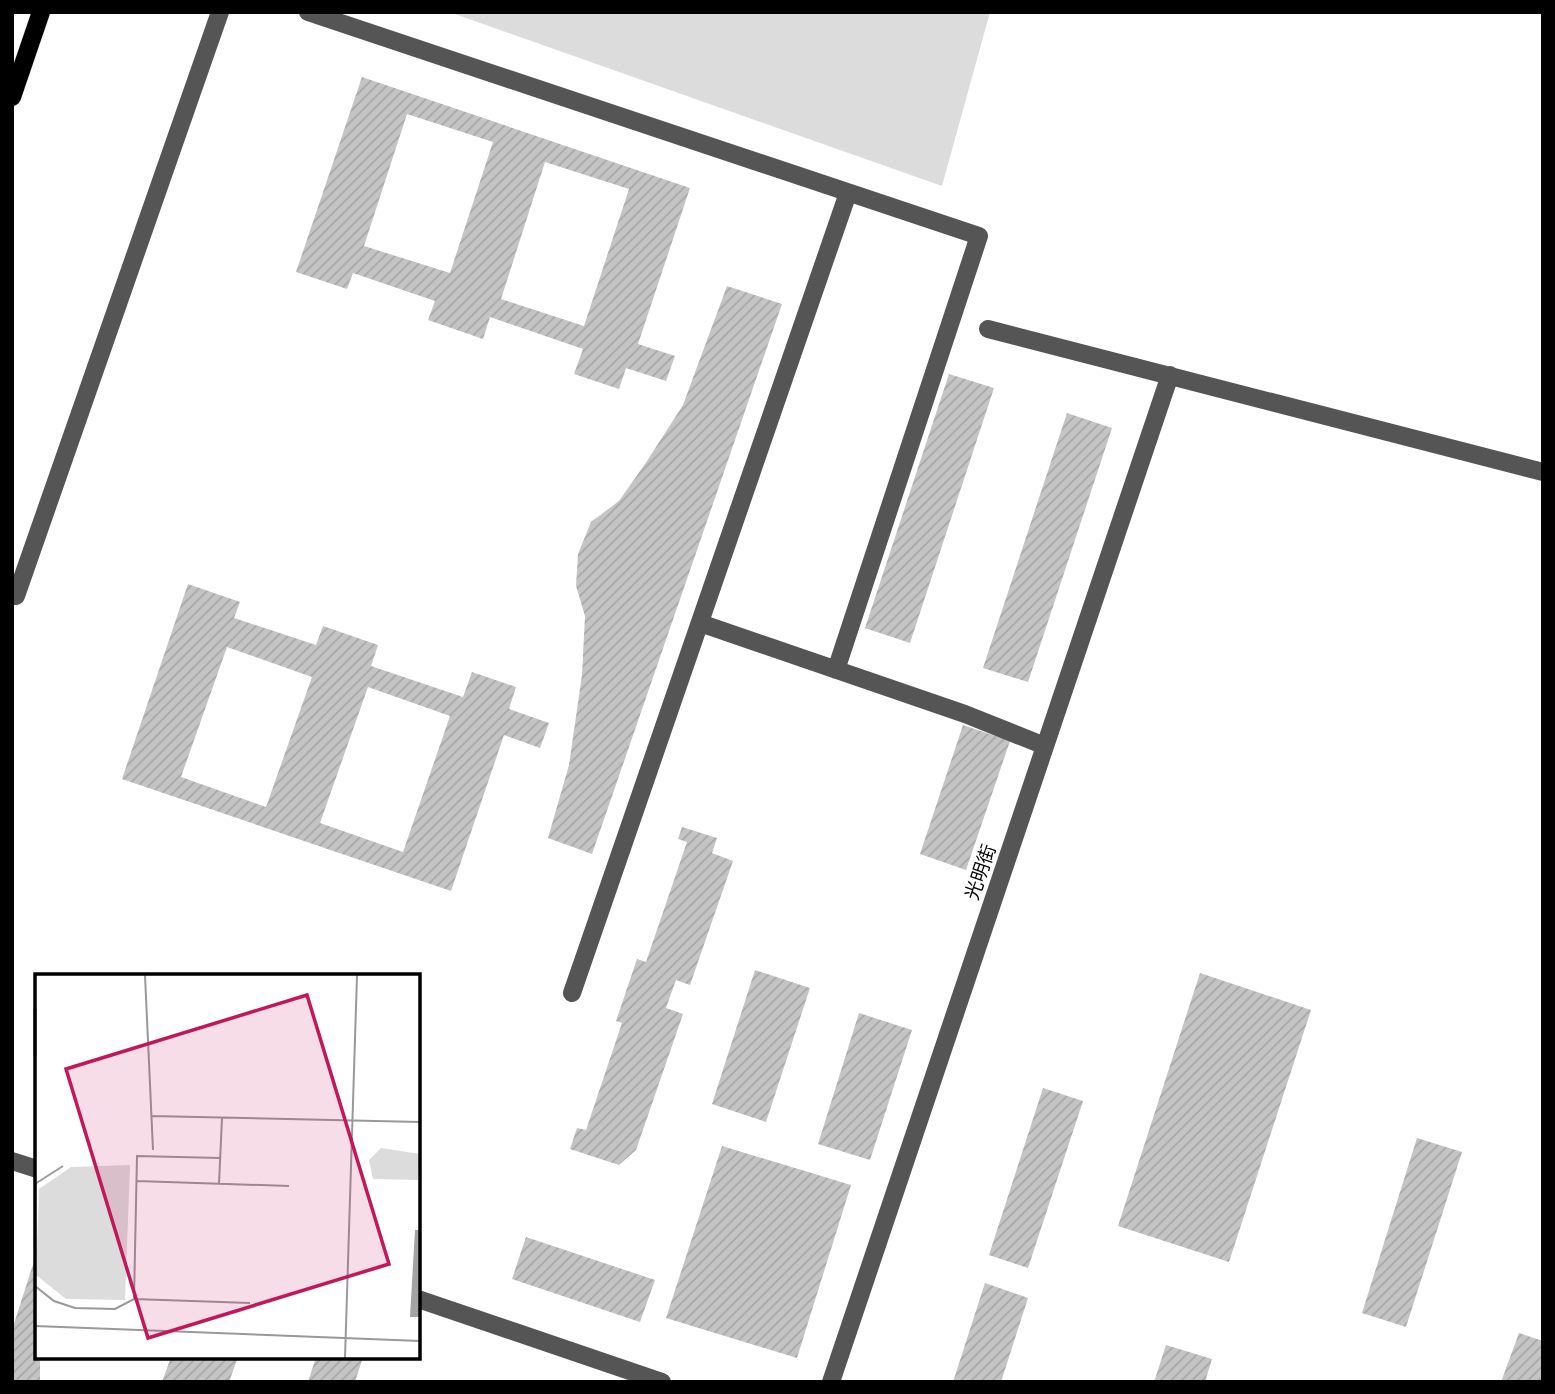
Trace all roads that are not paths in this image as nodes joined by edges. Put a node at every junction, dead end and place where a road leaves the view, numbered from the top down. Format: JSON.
{"nodes":[{"id":1,"x":41,"y":12,"type":"edge"},
{"id":2,"x":219,"y":12,"type":"edge"},
{"id":3,"x":308,"y":12,"type":"edge"},
{"id":4,"x":12,"y":97,"type":"edge"},
{"id":5,"x":848,"y":193,"type":"junction"},
{"id":6,"x":988,"y":329,"type":"dead end"},
{"id":7,"x":1170,"y":375,"type":"junction"},
{"id":8,"x":1543,"y":472,"type":"edge"},
{"id":9,"x":16,"y":596,"type":"dead end"},
{"id":10,"x":699,"y":623,"type":"junction"},
{"id":11,"x":836,"y":670,"type":"junction"},
{"id":12,"x":1045,"y":746,"type":"junction"},
{"id":13,"x":572,"y":993,"type":"dead end"},
{"id":14,"x":12,"y":1161,"type":"edge"},
{"id":15,"x":35,"y":1168,"type":"edge"},
{"id":16,"x":420,"y":1300,"type":"edge"},
{"id":17,"x":662,"y":1382,"type":"edge"},
{"id":18,"x":831,"y":1382,"type":"edge"}],
"edges":[{"from":1,"to":4,"type":"main road"},
{"from":2,"to":9,"type":"street"},
{"from":3,"to":5,"type":"street"},
{"from":5,"to":10,"type":"street"},
{"from":5,"to":11,"type":"street"},
{"from":6,"to":7,"type":"street"},
{"from":7,"to":8,"type":"street"},
{"from":7,"to":12,"type":"street","name":"光明街"},
{"from":10,"to":11,"type":"street"},
{"from":10,"to":13,"type":"street"},
{"from":11,"to":12,"type":"street"},
{"from":12,"to":18,"type":"street","name":"光明街"},
{"from":14,"to":15,"type":"street"},
{"from":16,"to":17,"type":"street"}]}
